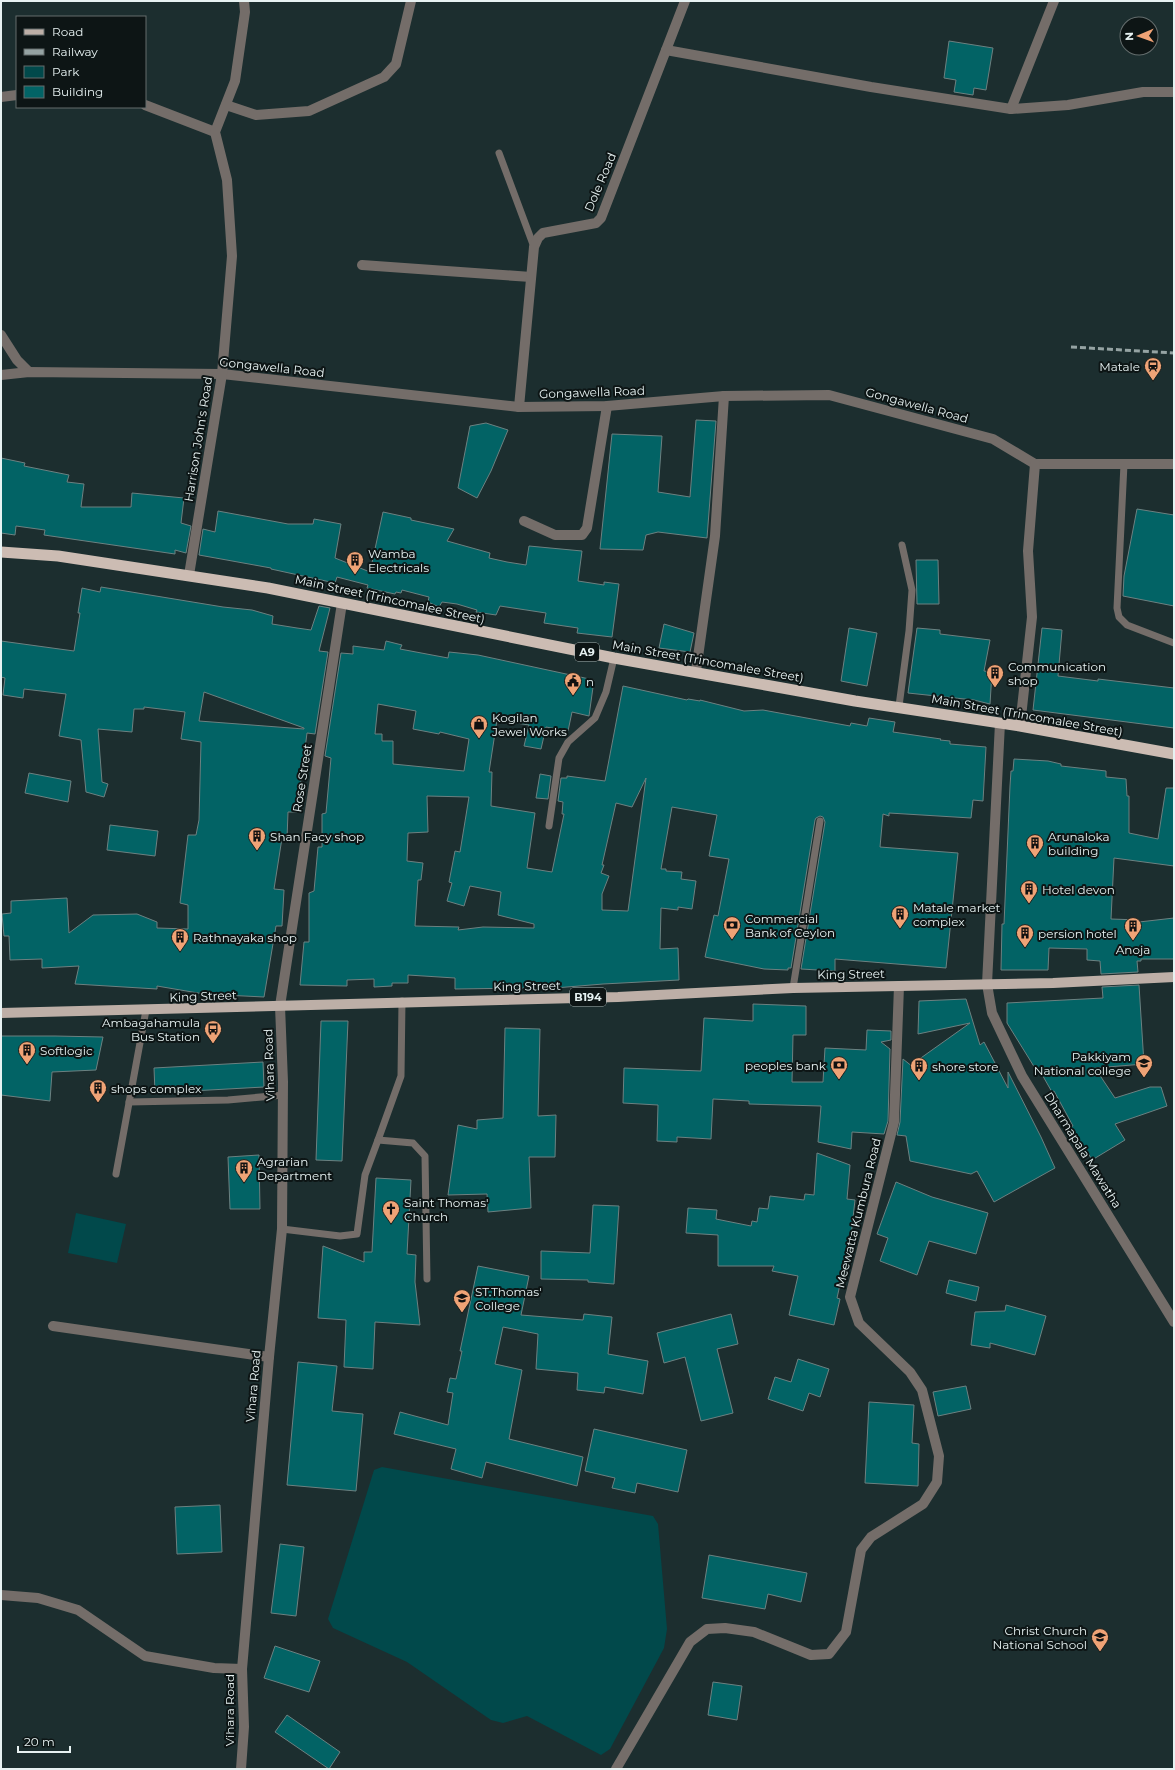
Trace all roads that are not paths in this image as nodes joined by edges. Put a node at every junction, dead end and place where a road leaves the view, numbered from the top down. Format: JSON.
{"nodes":[{"id":1,"x":244,"y":1,"type":"edge"},
{"id":2,"x":411,"y":1,"type":"edge"},
{"id":3,"x":685,"y":1,"type":"edge"},
{"id":4,"x":1054,"y":1,"type":"edge"},
{"id":5,"x":666,"y":50,"type":"junction"},
{"id":6,"x":1174,"y":92,"type":"edge"},
{"id":7,"x":16,"y":95,"type":"edge"},
{"id":8,"x":1,"y":97,"type":"edge"},
{"id":9,"x":146,"y":105,"type":"edge"},
{"id":10,"x":226,"y":105,"type":"junction"},
{"id":11,"x":1011,"y":109,"type":"junction"},
{"id":12,"x":215,"y":132,"type":"junction"},
{"id":13,"x":499,"y":153,"type":"dead end"},
{"id":14,"x":534,"y":248,"type":"junction"},
{"id":15,"x":362,"y":266,"type":"dead end"},
{"id":16,"x":532,"y":277,"type":"junction"},
{"id":17,"x":1,"y":336,"type":"edge"},
{"id":18,"x":29,"y":372,"type":"junction"},
{"id":19,"x":222,"y":374,"type":"junction"},
{"id":20,"x":1,"y":375,"type":"edge"},
{"id":21,"x":724,"y":396,"type":"junction"},
{"id":22,"x":608,"y":406,"type":"junction"},
{"id":23,"x":519,"y":407,"type":"junction"},
{"id":24,"x":1036,"y":464,"type":"junction"},
{"id":25,"x":1124,"y":464,"type":"junction"},
{"id":26,"x":1174,"y":464,"type":"edge"},
{"id":27,"x":524,"y":521,"type":"dead end"},
{"id":28,"x":902,"y":545,"type":"dead end"},
{"id":29,"x":1,"y":552,"type":"edge"},
{"id":30,"x":189,"y":575,"type":"junction"},
{"id":31,"x":342,"y":602,"type":"junction"},
{"id":32,"x":1174,"y":643,"type":"edge"},
{"id":33,"x":614,"y":658,"type":"junction"},
{"id":34,"x":696,"y":671,"type":"junction"},
{"id":35,"x":899,"y":706,"type":"junction"},
{"id":36,"x":1000,"y":723,"type":"junction"},
{"id":37,"x":1020,"y":726,"type":"junction"},
{"id":38,"x":1174,"y":754,"type":"edge"},
{"id":39,"x":820,"y":821,"type":"dead end"},
{"id":40,"x":549,"y":826,"type":"dead end"},
{"id":41,"x":1174,"y":977,"type":"edge"},
{"id":42,"x":987,"y":984,"type":"junction"},
{"id":43,"x":899,"y":986,"type":"junction"},
{"id":44,"x":793,"y":988,"type":"junction"},
{"id":45,"x":402,"y":1001,"type":"junction"},
{"id":46,"x":280,"y":1006,"type":"junction"},
{"id":47,"x":146,"y":1010,"type":"junction"},
{"id":48,"x":1,"y":1013,"type":"edge"},
{"id":49,"x":283,"y":1094,"type":"junction"},
{"id":50,"x":130,"y":1102,"type":"junction"},
{"id":51,"x":378,"y":1140,"type":"junction"},
{"id":52,"x":116,"y":1174,"type":"dead end"},
{"id":53,"x":282,"y":1229,"type":"junction"},
{"id":54,"x":427,"y":1279,"type":"dead end"},
{"id":55,"x":1174,"y":1322,"type":"edge"},
{"id":56,"x":54,"y":1326,"type":"dead end"},
{"id":57,"x":268,"y":1356,"type":"junction"},
{"id":58,"x":1,"y":1595,"type":"edge"},
{"id":59,"x":242,"y":1669,"type":"junction"},
{"id":60,"x":241,"y":1769,"type":"edge"},
{"id":61,"x":616,"y":1769,"type":"edge"}],
"edges":[{"from":1,"to":10,"type":"street"},
{"from":2,"to":10,"type":"street"},
{"from":3,"to":5,"type":"street","name":"Dole Road"},
{"from":4,"to":11,"type":"street"},
{"from":5,"to":11,"type":"street"},
{"from":5,"to":14,"type":"street","name":"Dole Road"},
{"from":6,"to":11,"type":"street"},
{"from":7,"to":8,"type":"street"},
{"from":9,"to":12,"type":"street"},
{"from":10,"to":12,"type":"street"},
{"from":12,"to":19,"type":"street","name":"Harrison John's Road"},
{"from":13,"to":14,"type":"lane"},
{"from":14,"to":16,"type":"street"},
{"from":15,"to":16,"type":"street"},
{"from":16,"to":23,"type":"street"},
{"from":17,"to":18,"type":"street"},
{"from":18,"to":19,"type":"street","name":"Gongawella Road"},
{"from":18,"to":20,"type":"street","name":"Gongawella Road"},
{"from":19,"to":23,"type":"street","name":"Gongawella Road"},
{"from":19,"to":30,"type":"street","name":"Harrison John's Road"},
{"from":21,"to":22,"type":"street","name":"Gongawella Road"},
{"from":21,"to":24,"type":"street","name":"Gongawella Road"},
{"from":21,"to":34,"type":"street"},
{"from":22,"to":23,"type":"street","name":"Gongawella Road"},
{"from":22,"to":27,"type":"street"},
{"from":24,"to":25,"type":"street"},
{"from":24,"to":37,"type":"street"},
{"from":25,"to":26,"type":"street"},
{"from":25,"to":32,"type":"lane"},
{"from":28,"to":35,"type":"lane"},
{"from":29,"to":30,"type":"highway","name":"Main Street (Trincomalee Street)","number":"A9"},
{"from":30,"to":31,"type":"highway","name":"Main Street (Trincomalee Street)","number":"A9"},
{"from":31,"to":33,"type":"highway","name":"Main Street (Trincomalee Street)","number":"A9"},
{"from":31,"to":46,"type":"street","name":"Rose Street"},
{"from":33,"to":34,"type":"highway","name":"Main Street (Trincomalee Street)","number":"A9"},
{"from":33,"to":40,"type":"lane"},
{"from":34,"to":35,"type":"highway","name":"Main Street (Trincomalee Street)","number":"A9"},
{"from":35,"to":36,"type":"highway","name":"Main Street (Trincomalee Street)","number":"A9"},
{"from":36,"to":37,"type":"highway","name":"Main Street (Trincomalee Street)","number":"A9"},
{"from":36,"to":42,"type":"street","name":"Dharmapala Mawatha"},
{"from":37,"to":38,"type":"highway","name":"Main Street (Trincomalee Street)","number":"A9"},
{"from":39,"to":44,"type":"lane"},
{"from":41,"to":42,"type":"main road","name":"King Street","number":"B194"},
{"from":42,"to":43,"type":"main road","name":"King Street","number":"B194"},
{"from":42,"to":55,"type":"street","name":"Dharmapala Mawatha"},
{"from":43,"to":44,"type":"main road","name":"King Street","number":"B194"},
{"from":43,"to":61,"type":"street","name":"Meewatta Kumbura Road"},
{"from":44,"to":45,"type":"main road","name":"King Street","number":"B194"},
{"from":45,"to":46,"type":"main road","name":"King Street","number":"B194"},
{"from":45,"to":51,"type":"lane"},
{"from":46,"to":47,"type":"main road","name":"King Street","number":"B194"},
{"from":46,"to":49,"type":"street","name":"Vihara Road"},
{"from":47,"to":48,"type":"main road","name":"King Street","number":"B194"},
{"from":47,"to":50,"type":"lane"},
{"from":49,"to":50,"type":"lane"},
{"from":49,"to":53,"type":"street","name":"Vihara Road"},
{"from":50,"to":52,"type":"lane"},
{"from":51,"to":53,"type":"lane"},
{"from":51,"to":54,"type":"lane"},
{"from":53,"to":57,"type":"street","name":"Vihara Road"},
{"from":56,"to":57,"type":"street"},
{"from":57,"to":59,"type":"street","name":"Vihara Road"},
{"from":58,"to":59,"type":"street"},
{"from":59,"to":60,"type":"street","name":"Vihara Road"}]}
